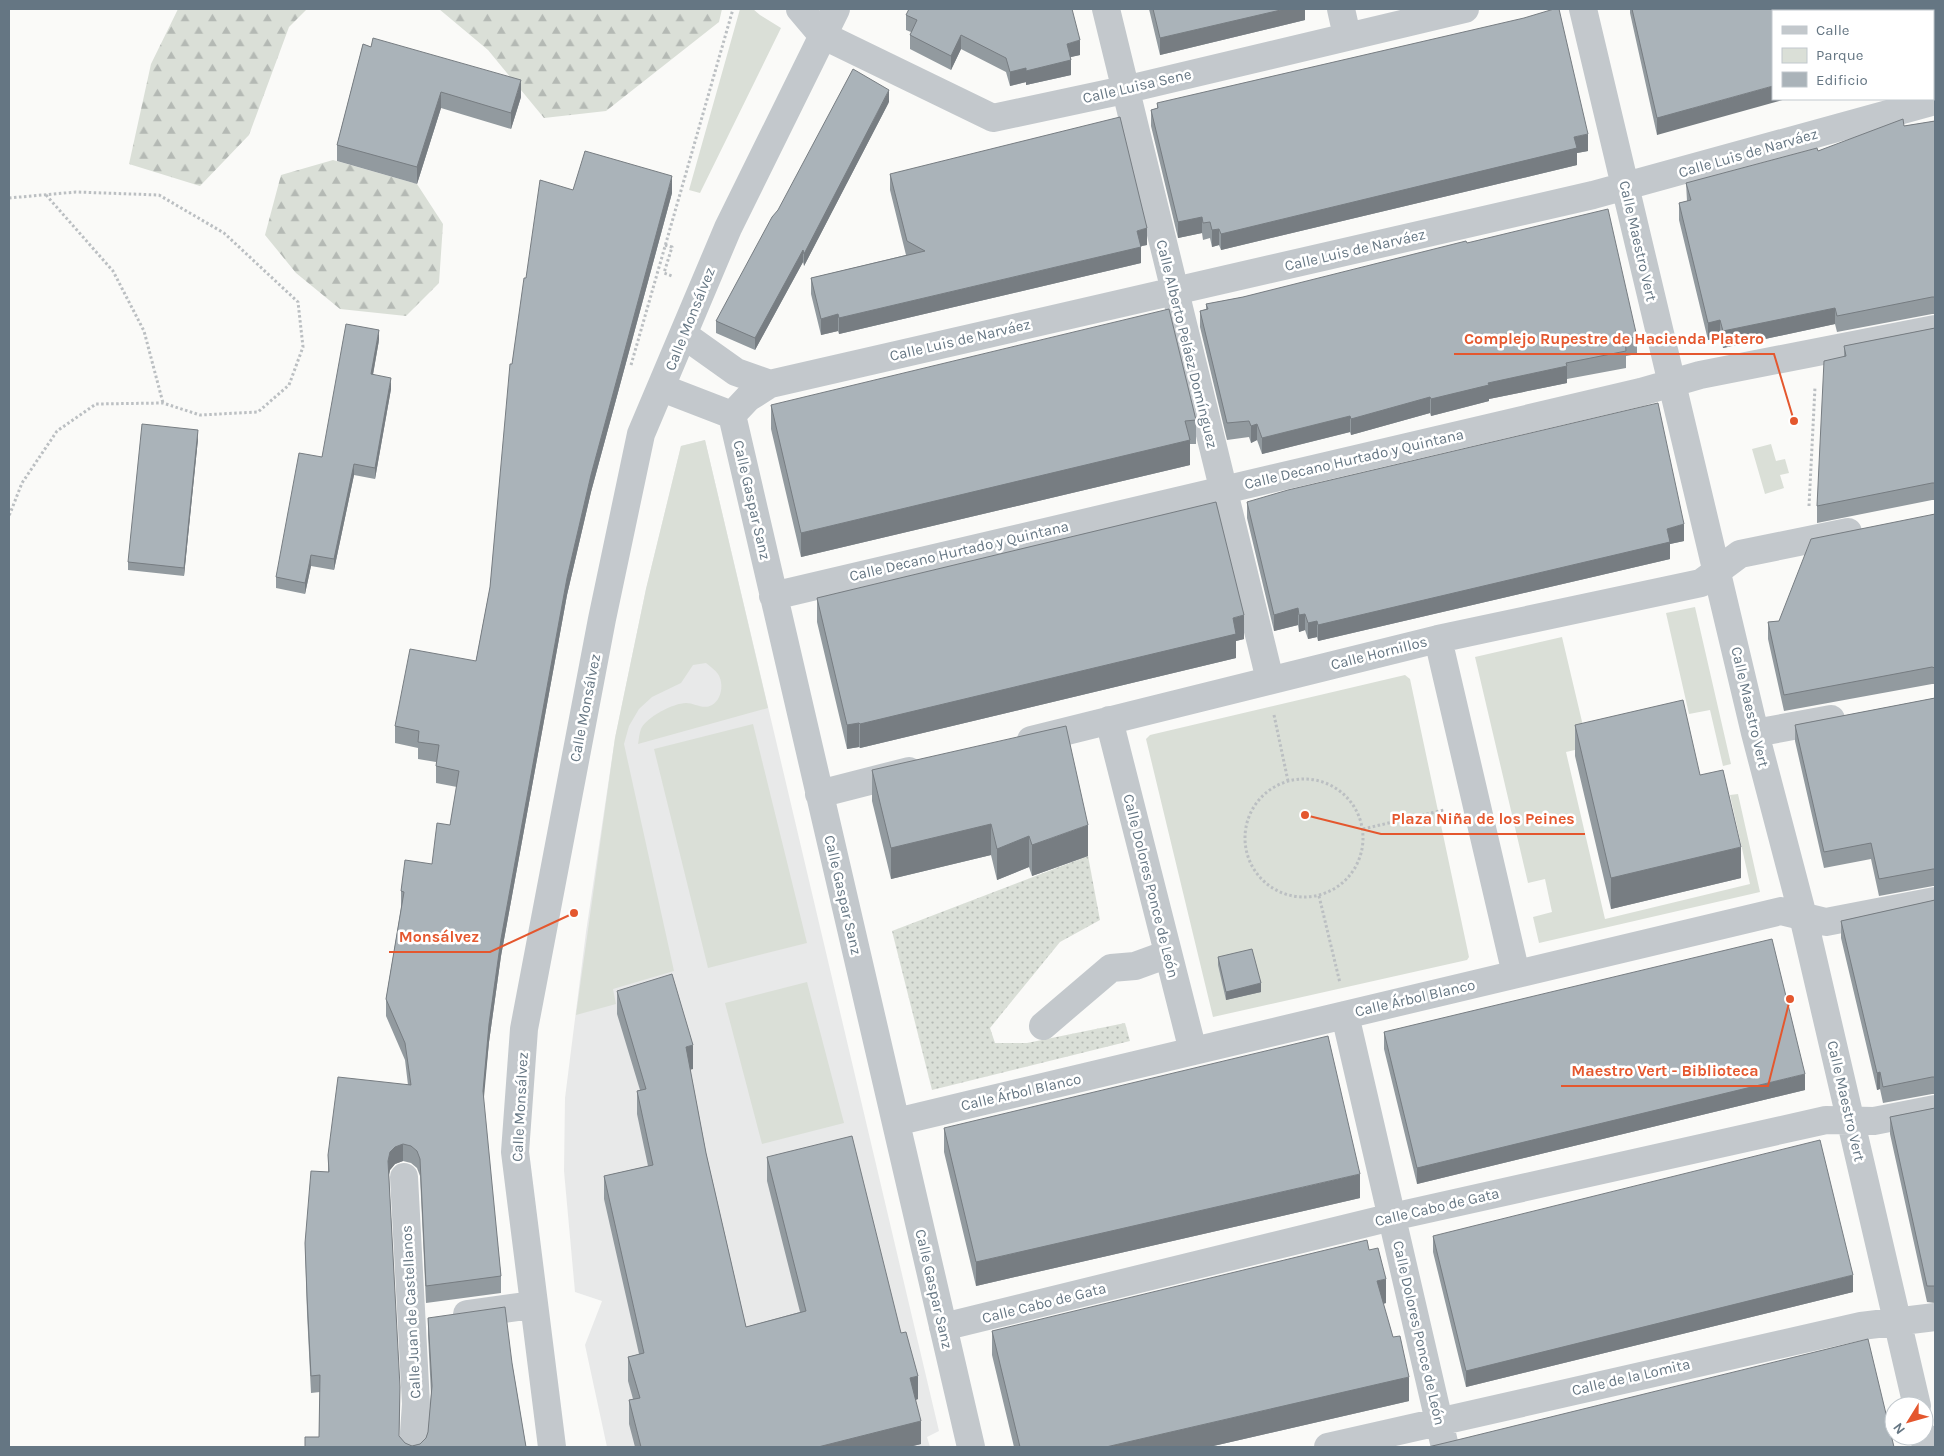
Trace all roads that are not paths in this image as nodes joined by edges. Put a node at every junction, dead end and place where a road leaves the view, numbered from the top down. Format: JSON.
{"nodes":[{"id":1,"x":800,"y":9,"type":"edge"},
{"id":2,"x":836,"y":9,"type":"edge"},
{"id":3,"x":1106,"y":9,"type":"edge"},
{"id":4,"x":1341,"y":9,"type":"edge"},
{"id":5,"x":1465,"y":9,"type":"edge"},
{"id":6,"x":1583,"y":9,"type":"edge"},
{"id":7,"x":822,"y":34,"type":"junction"},
{"id":8,"x":1347,"y":36,"type":"junction"},
{"id":9,"x":1124,"y":90,"type":"junction"},
{"id":10,"x":1935,"y":100,"type":"edge"},
{"id":11,"x":1626,"y":188,"type":"junction"},
{"id":12,"x":1174,"y":292,"type":"junction"},
{"id":13,"x":1935,"y":329,"type":"edge"},
{"id":14,"x":684,"y":335,"type":"junction"},
{"id":15,"x":770,"y":384,"type":"junction"},
{"id":16,"x":1672,"y":384,"type":"junction"},
{"id":17,"x":662,"y":388,"type":"junction"},
{"id":18,"x":732,"y":415,"type":"junction"},
{"id":19,"x":1222,"y":489,"type":"junction"},
{"id":20,"x":1869,"y":528,"type":"edge"},
{"id":21,"x":1718,"y":570,"type":"junction"},
{"id":22,"x":774,"y":596,"type":"junction"},
{"id":23,"x":1438,"y":639,"type":"junction"},
{"id":24,"x":1270,"y":680,"type":"junction"},
{"id":25,"x":1860,"y":714,"type":"edge"},
{"id":26,"x":1109,"y":720,"type":"junction"},
{"id":27,"x":1755,"y":733,"type":"junction"},
{"id":28,"x":1003,"y":747,"type":"edge"},
{"id":29,"x":935,"y":764,"type":"edge"},
{"id":30,"x":819,"y":794,"type":"junction"},
{"id":31,"x":1935,"y":901,"type":"edge"},
{"id":32,"x":1803,"y":916,"type":"junction"},
{"id":33,"x":1168,"y":954,"type":"junction"},
{"id":34,"x":1516,"y":974,"type":"junction"},
{"id":35,"x":1345,"y":1015,"type":"junction"},
{"id":36,"x":1043,"y":1026,"type":"dead end"},
{"id":37,"x":1193,"y":1051,"type":"junction"},
{"id":38,"x":1935,"y":1109,"type":"edge"},
{"id":39,"x":1850,"y":1120,"type":"junction"},
{"id":40,"x":896,"y":1122,"type":"junction"},
{"id":41,"x":404,"y":1177,"type":"dead end"},
{"id":42,"x":1392,"y":1217,"type":"junction"},
{"id":43,"x":533,"y":1305,"type":"junction"},
{"id":44,"x":1935,"y":1317,"type":"edge"},
{"id":45,"x":413,"y":1321,"type":"junction"},
{"id":46,"x":1897,"y":1322,"type":"junction"},
{"id":47,"x":943,"y":1328,"type":"junction"},
{"id":48,"x":1915,"y":1396,"type":"edge"},
{"id":49,"x":1439,"y":1420,"type":"junction"},
{"id":50,"x":413,"y":1447,"type":"edge"},
{"id":51,"x":552,"y":1447,"type":"edge"},
{"id":52,"x":971,"y":1447,"type":"edge"},
{"id":53,"x":1328,"y":1447,"type":"edge"},
{"id":54,"x":1445,"y":1447,"type":"edge"}],
"edges":[{"from":1,"to":7,"type":"street"},
{"from":2,"to":7,"type":"street","name":"Calle Monsálvez"},
{"from":3,"to":9,"type":"street","name":"Calle Alberto Peláez Domínguez"},
{"from":4,"to":8,"type":"street"},
{"from":5,"to":8,"type":"street","name":"Calle Luisa Sene"},
{"from":6,"to":11,"type":"street","name":"Calle Maestro Vert"},
{"from":7,"to":9,"type":"street","name":"Calle Luisa Sene"},
{"from":7,"to":14,"type":"street","name":"Calle Monsálvez"},
{"from":8,"to":9,"type":"street","name":"Calle Luisa Sene"},
{"from":9,"to":12,"type":"street","name":"Calle Alberto Peláez Domínguez"},
{"from":10,"to":11,"type":"street","name":"Calle Luis de Narváez"},
{"from":11,"to":12,"type":"street","name":"Calle Luis de Narváez"},
{"from":11,"to":16,"type":"street","name":"Calle Maestro Vert"},
{"from":12,"to":15,"type":"street","name":"Calle Luis de Narváez"},
{"from":12,"to":19,"type":"street","name":"Calle Alberto Peláez Domínguez"},
{"from":13,"to":16,"type":"street","name":"Calle Decano Hurtado y Quintana"},
{"from":14,"to":15,"type":"street"},
{"from":14,"to":17,"type":"street","name":"Calle Monsálvez"},
{"from":15,"to":18,"type":"street","name":"Calle Luis de Narváez"},
{"from":16,"to":19,"type":"street","name":"Calle Decano Hurtado y Quintana"},
{"from":16,"to":21,"type":"street","name":"Calle Maestro Vert"},
{"from":17,"to":18,"type":"street"},
{"from":17,"to":43,"type":"street","name":"Calle Monsálvez"},
{"from":18,"to":22,"type":"street","name":"Calle Gaspar Sanz"},
{"from":19,"to":22,"type":"street","name":"Calle Decano Hurtado y Quintana"},
{"from":19,"to":24,"type":"street","name":"Calle Alberto Peláez Domínguez"},
{"from":20,"to":21,"type":"street","name":"Calle Hornillos"},
{"from":21,"to":23,"type":"street","name":"Calle Hornillos"},
{"from":21,"to":27,"type":"street","name":"Calle Maestro Vert"},
{"from":22,"to":30,"type":"street","name":"Calle Gaspar Sanz"},
{"from":23,"to":24,"type":"street","name":"Calle Hornillos"},
{"from":23,"to":34,"type":"street"},
{"from":24,"to":26,"type":"street","name":"Calle Hornillos"},
{"from":25,"to":27,"type":"street"},
{"from":26,"to":28,"type":"street","name":"Calle Hornillos"},
{"from":26,"to":33,"type":"street","name":"Calle Dolores Ponce de León"},
{"from":27,"to":32,"type":"street","name":"Calle Maestro Vert"},
{"from":29,"to":30,"type":"street"},
{"from":30,"to":40,"type":"street","name":"Calle Gaspar Sanz"},
{"from":31,"to":32,"type":"street","name":"Calle Árbol Blanco"},
{"from":32,"to":34,"type":"street","name":"Calle Árbol Blanco"},
{"from":32,"to":39,"type":"street","name":"Calle Maestro Vert"},
{"from":33,"to":36,"type":"street"},
{"from":33,"to":37,"type":"street","name":"Calle Dolores Ponce de León"},
{"from":34,"to":35,"type":"street","name":"Calle Árbol Blanco"},
{"from":35,"to":37,"type":"street","name":"Calle Árbol Blanco"},
{"from":35,"to":42,"type":"street","name":"Calle Dolores Ponce de León"},
{"from":37,"to":40,"type":"street","name":"Calle Árbol Blanco"},
{"from":38,"to":39,"type":"street","name":"Calle Cabo de Gata"},
{"from":39,"to":42,"type":"street","name":"Calle Cabo de Gata"},
{"from":39,"to":46,"type":"street","name":"Calle Maestro Vert"},
{"from":40,"to":47,"type":"street","name":"Calle Gaspar Sanz"},
{"from":41,"to":45,"type":"street","name":"Calle Juan de Castellanos"},
{"from":42,"to":47,"type":"street","name":"Calle Cabo de Gata"},
{"from":42,"to":49,"type":"street","name":"Calle Dolores Ponce de León"},
{"from":43,"to":45,"type":"street"},
{"from":43,"to":51,"type":"street","name":"Calle Monsálvez"},
{"from":44,"to":46,"type":"street","name":"Calle de la Lomita"},
{"from":45,"to":50,"type":"street","name":"Calle Juan de Castellanos"},
{"from":46,"to":48,"type":"street","name":"Calle Maestro Vert"},
{"from":46,"to":49,"type":"street","name":"Calle de la Lomita"},
{"from":47,"to":52,"type":"street","name":"Calle Gaspar Sanz"},
{"from":49,"to":53,"type":"street","name":"Calle de la Lomita"},
{"from":49,"to":54,"type":"street","name":"Calle Dolores Ponce de León"}]}
